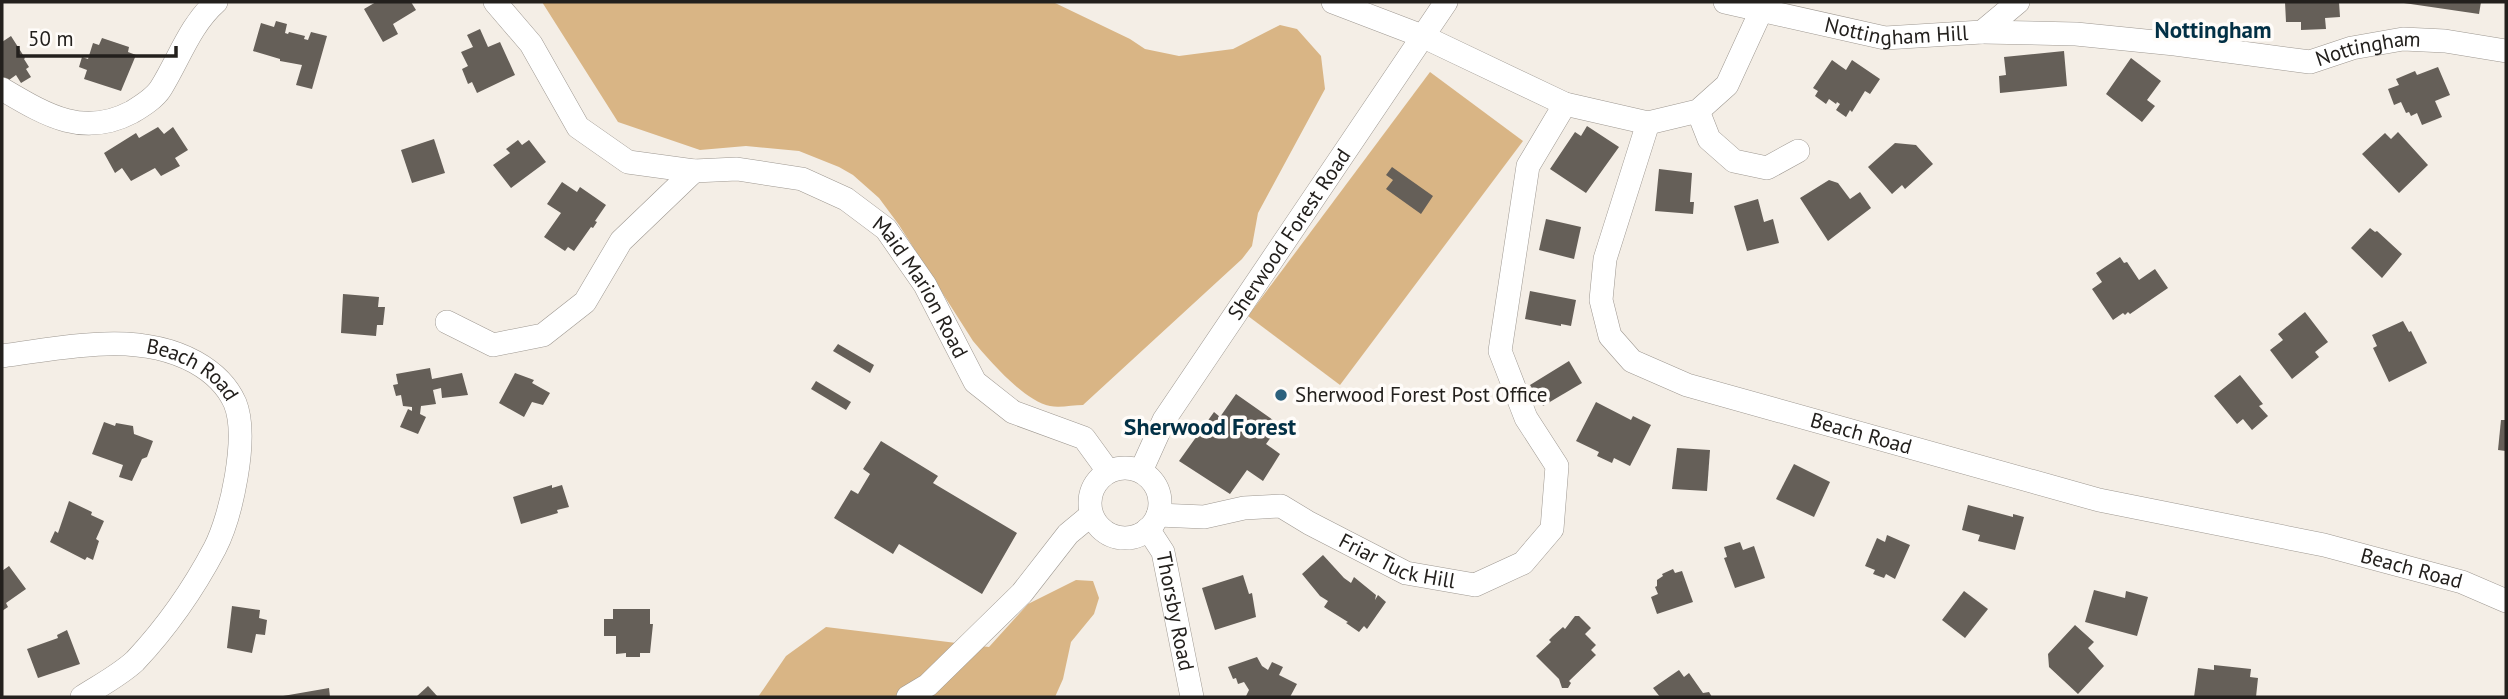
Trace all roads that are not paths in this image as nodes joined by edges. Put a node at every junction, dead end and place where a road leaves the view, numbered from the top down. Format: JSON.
{"nodes":[{"id":1,"x":216,"y":2,"type":"edge"},
{"id":2,"x":495,"y":2,"type":"edge"},
{"id":3,"x":1333,"y":2,"type":"edge"},
{"id":4,"x":1446,"y":2,"type":"edge"},
{"id":5,"x":1725,"y":2,"type":"edge"},
{"id":6,"x":2018,"y":2,"type":"edge"},
{"id":7,"x":1761,"y":11,"type":"junction"},
{"id":8,"x":1982,"y":32,"type":"junction"},
{"id":9,"x":1422,"y":37,"type":"junction"},
{"id":10,"x":2506,"y":51,"type":"edge"},
{"id":11,"x":2,"y":89,"type":"edge"},
{"id":12,"x":1565,"y":104,"type":"junction"},
{"id":13,"x":1698,"y":111,"type":"junction"},
{"id":14,"x":1648,"y":123,"type":"junction"},
{"id":15,"x":1798,"y":151,"type":"dead end"},
{"id":16,"x":694,"y":171,"type":"junction"},
{"id":17,"x":447,"y":322,"type":"dead end"},
{"id":18,"x":2,"y":356,"type":"edge"},
{"id":19,"x":1108,"y":471,"type":"junction"},
{"id":20,"x":1141,"y":471,"type":"junction"},
{"id":21,"x":1091,"y":515,"type":"junction"},
{"id":22,"x":1153,"y":522,"type":"junction"},
{"id":23,"x":2506,"y":601,"type":"edge"},
{"id":24,"x":82,"y":697,"type":"edge"},
{"id":25,"x":908,"y":697,"type":"edge"},
{"id":26,"x":1192,"y":697,"type":"edge"}],
"edges":[{"from":1,"to":11,"type":"street"},
{"from":2,"to":16,"type":"street","name":"Maid Marion Road"},
{"from":3,"to":9,"type":"street"},
{"from":4,"to":9,"type":"street","name":"Sherwood Forest Road"},
{"from":5,"to":7,"type":"street","name":"Nottingham Hill"},
{"from":6,"to":8,"type":"street","name":"Nottingham Hill"},
{"from":7,"to":8,"type":"street","name":"Nottingham Hill"},
{"from":7,"to":13,"type":"street"},
{"from":8,"to":10,"type":"street","name":"Nottingham"},
{"from":9,"to":12,"type":"street"},
{"from":9,"to":20,"type":"street","name":"Sherwood Forest Road"},
{"from":12,"to":14,"type":"street"},
{"from":12,"to":22,"type":"street","name":"Friar Tuck Hill"},
{"from":13,"to":14,"type":"street"},
{"from":13,"to":15,"type":"street"},
{"from":14,"to":23,"type":"street","name":"Beach Road"},
{"from":16,"to":17,"type":"street"},
{"from":16,"to":19,"type":"street","name":"Maid Marion Road"},
{"from":18,"to":24,"type":"street","name":"Beach Road"},
{"from":19,"to":20,"type":"street"},
{"from":19,"to":21,"type":"street"},
{"from":20,"to":22,"type":"street"},
{"from":21,"to":22,"type":"street"},
{"from":21,"to":25,"type":"street"},
{"from":22,"to":26,"type":"street","name":"Thorsby Road"}]}
